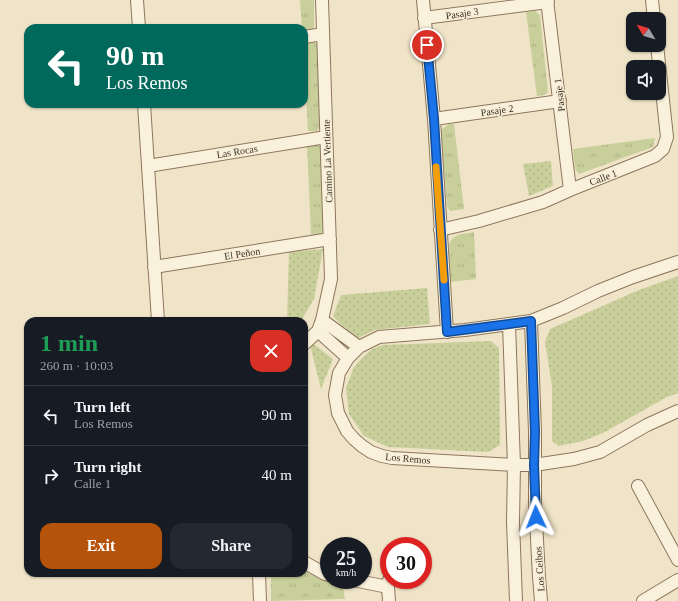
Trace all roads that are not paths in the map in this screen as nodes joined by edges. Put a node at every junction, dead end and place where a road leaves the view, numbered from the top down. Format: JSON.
{"nodes":[{"id":1,"x":138,"y":0,"type":"edge"},
{"id":2,"x":322,"y":0,"type":"edge"},
{"id":3,"x":423,"y":0,"type":"edge"},
{"id":4,"x":652,"y":0,"type":"edge"},
{"id":5,"x":548,"y":1,"type":"edge"},
{"id":6,"x":653,"y":12,"type":"edge"},
{"id":7,"x":424,"y":18,"type":"junction"},
{"id":8,"x":139,"y":24,"type":"edge"},
{"id":9,"x":323,"y":34,"type":"junction"},
{"id":10,"x":308,"y":36,"type":"edge"},
{"id":11,"x":658,"y":52,"type":"edge"},
{"id":12,"x":560,"y":101,"type":"junction"},
{"id":13,"x":144,"y":108,"type":"edge"},
{"id":14,"x":434,"y":119,"type":"junction"},
{"id":15,"x":326,"y":137,"type":"junction"},
{"id":16,"x":148,"y":166,"type":"junction"},
{"id":17,"x":570,"y":190,"type":"junction"},
{"id":18,"x":440,"y":230,"type":"junction"},
{"id":19,"x":330,"y":239,"type":"junction"},
{"id":20,"x":678,"y":262,"type":"edge"},
{"id":21,"x":154,"y":267,"type":"junction"},
{"id":22,"x":158,"y":317,"type":"edge"},
{"id":23,"x":531,"y":321,"type":"junction"},
{"id":24,"x":509,"y":324,"type":"junction"},
{"id":25,"x":320,"y":326,"type":"junction"},
{"id":26,"x":447,"y":332,"type":"junction"},
{"id":27,"x":308,"y":340,"type":"edge"},
{"id":28,"x":359,"y":347,"type":"junction"},
{"id":29,"x":348,"y":358,"type":"junction"},
{"id":30,"x":678,"y":411,"type":"edge"},
{"id":31,"x":514,"y":465,"type":"junction"},
{"id":32,"x":534,"y":465,"type":"junction"},
{"id":33,"x":638,"y":486,"type":"dead end"},
{"id":34,"x":678,"y":560,"type":"edge"},
{"id":35,"x":308,"y":564,"type":"edge"},
{"id":36,"x":320,"y":571,"type":"edge"},
{"id":37,"x":260,"y":577,"type":"edge"},
{"id":38,"x":678,"y":580,"type":"edge"},
{"id":39,"x":389,"y":589,"type":"edge"},
{"id":40,"x":260,"y":601,"type":"edge"},
{"id":41,"x":389,"y":601,"type":"edge"},
{"id":42,"x":516,"y":601,"type":"edge"},
{"id":43,"x":541,"y":601,"type":"edge"},
{"id":44,"x":642,"y":601,"type":"edge"}],
"edges":[{"from":1,"to":8,"type":"street"},
{"from":2,"to":9,"type":"street","name":"Camino La Vertiente"},
{"from":3,"to":7,"type":"street"},
{"from":4,"to":6,"type":"street"},
{"from":5,"to":7,"type":"street","name":"Pasaje 3"},
{"from":5,"to":12,"type":"street","name":"Pasaje 1"},
{"from":7,"to":14,"type":"street"},
{"from":9,"to":10,"type":"street"},
{"from":9,"to":15,"type":"street","name":"Camino La Vertiente"},
{"from":11,"to":17,"type":"street","name":"Calle 1"},
{"from":12,"to":14,"type":"street","name":"Pasaje 2"},
{"from":12,"to":17,"type":"street","name":"Pasaje 1"},
{"from":13,"to":16,"type":"street"},
{"from":14,"to":18,"type":"street"},
{"from":15,"to":16,"type":"street","name":"Las Rocas"},
{"from":15,"to":19,"type":"street","name":"Camino La Vertiente"},
{"from":16,"to":21,"type":"street"},
{"from":17,"to":18,"type":"street","name":"Calle 1"},
{"from":18,"to":26,"type":"street"},
{"from":19,"to":21,"type":"street","name":"El Peñon"},
{"from":19,"to":25,"type":"street","name":"Camino La Vertiente"},
{"from":20,"to":23,"type":"street","name":"Los Remos"},
{"from":21,"to":22,"type":"street"},
{"from":23,"to":24,"type":"street","name":"Los Remos"},
{"from":23,"to":32,"type":"street","name":"Los Ceibos"},
{"from":24,"to":26,"type":"street","name":"Los Remos"},
{"from":24,"to":31,"type":"street"},
{"from":25,"to":27,"type":"street"},
{"from":25,"to":28,"type":"street"},
{"from":25,"to":29,"type":"street"},
{"from":26,"to":28,"type":"street","name":"Los Remos"},
{"from":28,"to":29,"type":"street","name":"Los Remos"},
{"from":29,"to":31,"type":"street","name":"Los Remos"},
{"from":30,"to":32,"type":"street","name":"Los Remos"},
{"from":31,"to":32,"type":"street","name":"Los Remos"},
{"from":31,"to":42,"type":"street"},
{"from":32,"to":43,"type":"street","name":"Los Ceibos"},
{"from":33,"to":34,"type":"street"},
{"from":35,"to":36,"type":"street"},
{"from":37,"to":40,"type":"street"},
{"from":38,"to":44,"type":"street"},
{"from":39,"to":41,"type":"street"}]}
